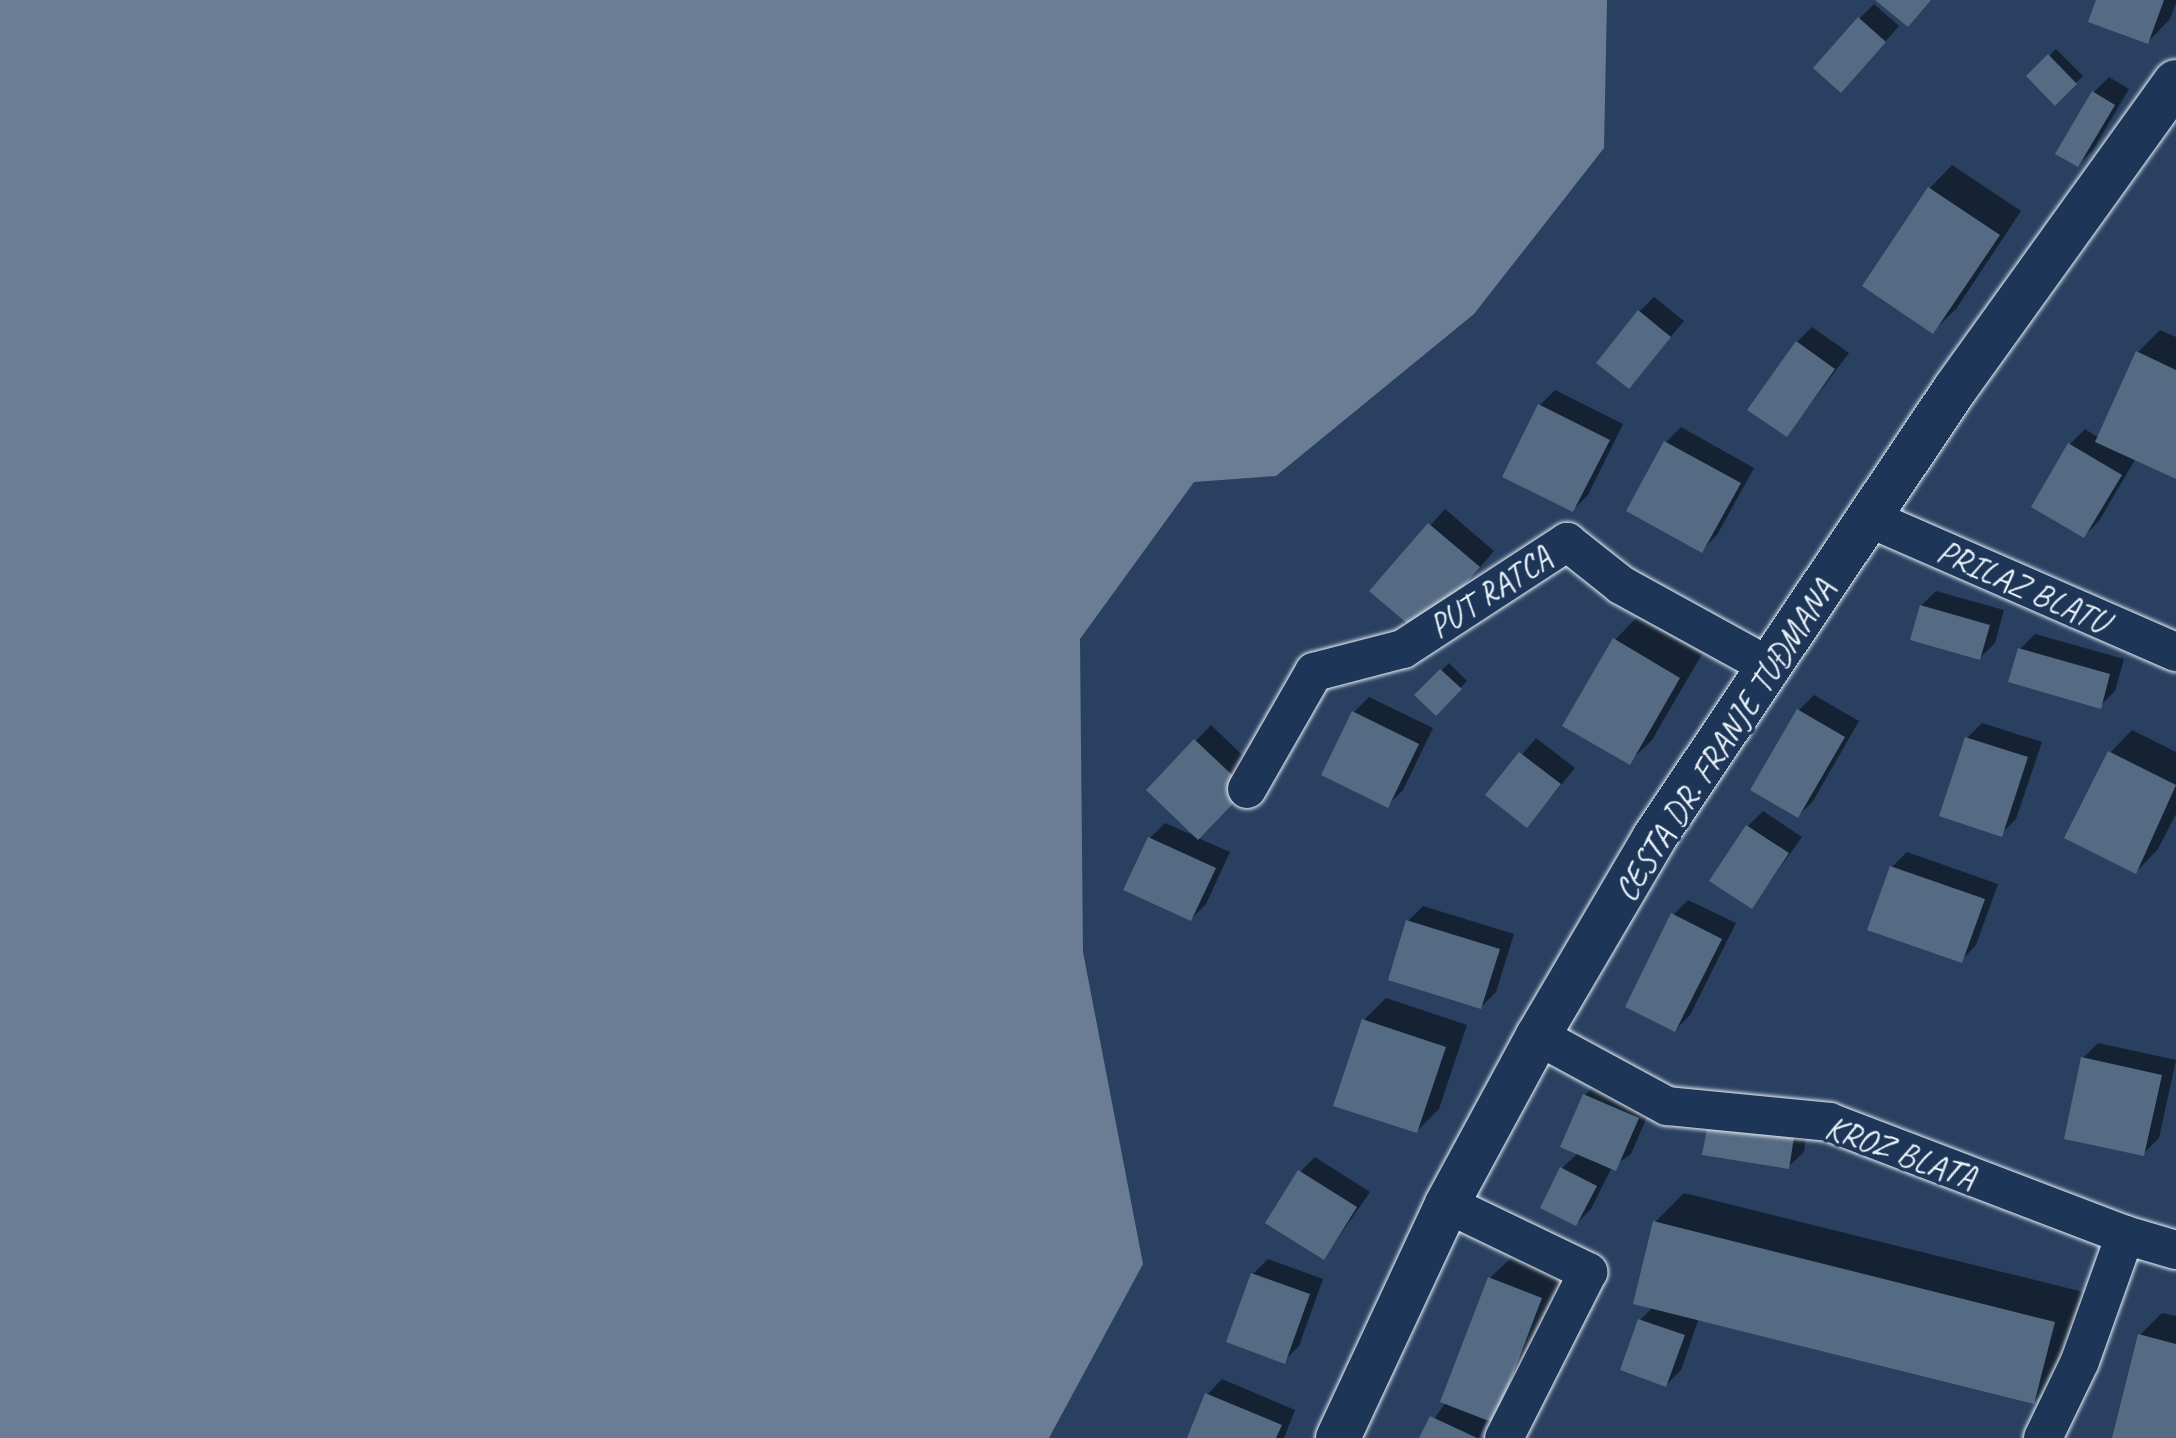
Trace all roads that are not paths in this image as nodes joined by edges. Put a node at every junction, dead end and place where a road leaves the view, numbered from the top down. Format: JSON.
{"nodes":[{"id":1,"x":2176,"y":82,"type":"edge"},
{"id":2,"x":1871,"y":519,"type":"junction"},
{"id":3,"x":2176,"y":652,"type":"edge"},
{"id":4,"x":1770,"y":667,"type":"junction"},
{"id":5,"x":1247,"y":789,"type":"dead end"},
{"id":6,"x":1538,"y":1036,"type":"junction"},
{"id":7,"x":1447,"y":1204,"type":"junction"},
{"id":8,"x":2125,"y":1235,"type":"junction"},
{"id":9,"x":2176,"y":1250,"type":"edge"},
{"id":10,"x":1338,"y":1438,"type":"edge"},
{"id":11,"x":1504,"y":1438,"type":"edge"},
{"id":12,"x":2043,"y":1438,"type":"edge"}],
"edges":[{"from":1,"to":2,"type":"main road","name":"CESTA DR. FRANJE TUĐMANA"},
{"from":2,"to":3,"type":"street","name":"PRILAZ BLATU"},
{"from":2,"to":4,"type":"main road","name":"CESTA DR. FRANJE TUĐMANA"},
{"from":4,"to":5,"type":"street","name":"PUT RATCA"},
{"from":4,"to":6,"type":"main road","name":"CESTA DR. FRANJE TUĐMANA"},
{"from":6,"to":7,"type":"main road","name":"CESTA DR. FRANJE TUĐMANA"},
{"from":6,"to":8,"type":"street","name":"KROZ BLATA"},
{"from":7,"to":10,"type":"main road","name":"CESTA DR. FRANJE TUĐMANA"},
{"from":7,"to":11,"type":"street"},
{"from":8,"to":9,"type":"street","name":"KROZ BLATA"},
{"from":8,"to":12,"type":"street"}]}
